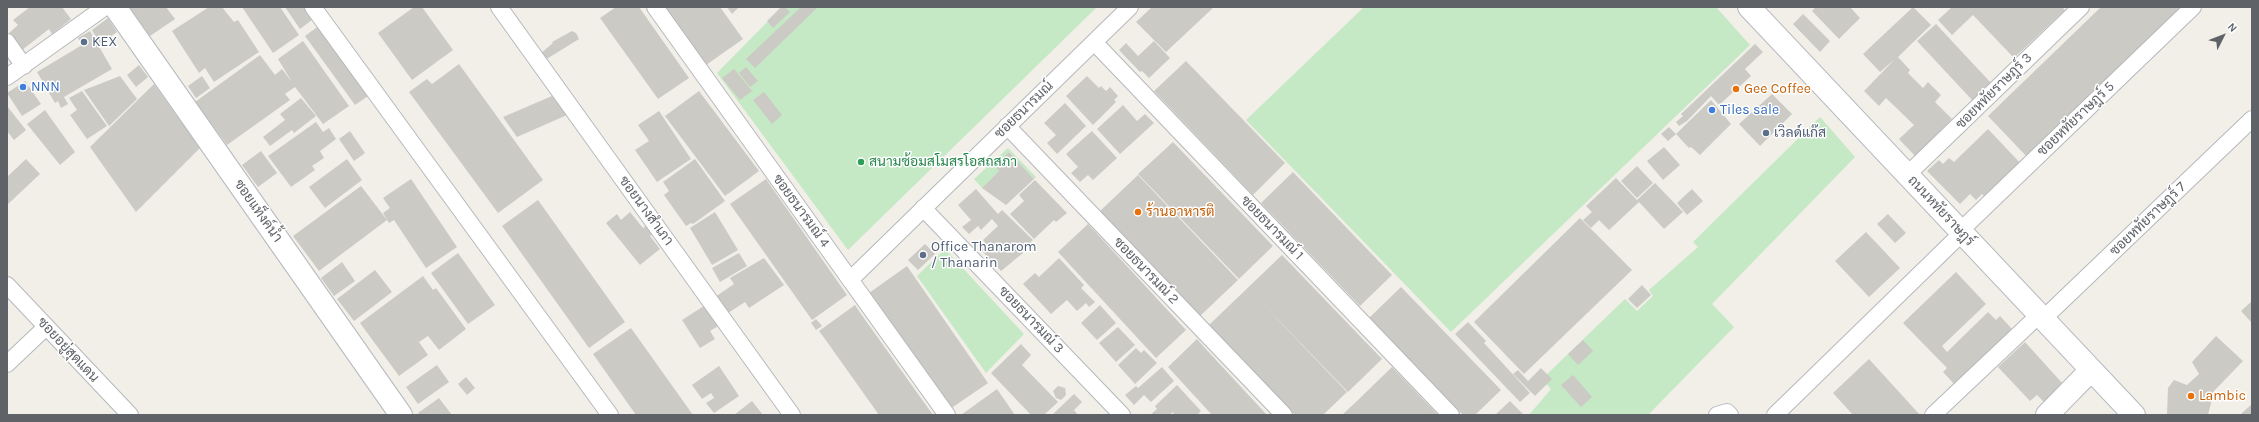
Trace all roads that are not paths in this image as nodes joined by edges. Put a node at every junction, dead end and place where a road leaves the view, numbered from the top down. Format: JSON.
{"nodes":[{"id":1,"x":105,"y":7,"type":"edge"},
{"id":2,"x":115,"y":7,"type":"edge"},
{"id":3,"x":313,"y":7,"type":"edge"},
{"id":4,"x":499,"y":7,"type":"edge"},
{"id":5,"x":655,"y":7,"type":"edge"},
{"id":6,"x":1130,"y":7,"type":"edge"},
{"id":7,"x":1749,"y":7,"type":"edge"},
{"id":8,"x":2081,"y":7,"type":"edge"},
{"id":9,"x":2193,"y":7,"type":"edge"},
{"id":10,"x":7,"y":42,"type":"edge"},
{"id":11,"x":1094,"y":42,"type":"junction"},
{"id":12,"x":24,"y":66,"type":"junction"},
{"id":13,"x":7,"y":77,"type":"edge"},
{"id":14,"x":2252,"y":119,"type":"edge"},
{"id":15,"x":1007,"y":126,"type":"junction"},
{"id":16,"x":1907,"y":175,"type":"junction"},
{"id":17,"x":923,"y":208,"type":"junction"},
{"id":18,"x":1961,"y":232,"type":"junction"},
{"id":19,"x":850,"y":280,"type":"junction"},
{"id":20,"x":7,"y":285,"type":"edge"},
{"id":21,"x":2041,"y":317,"type":"junction"},
{"id":22,"x":46,"y":327,"type":"junction"},
{"id":23,"x":7,"y":364,"type":"edge"},
{"id":24,"x":2091,"y":370,"type":"junction"},
{"id":25,"x":130,"y":415,"type":"edge"},
{"id":26,"x":401,"y":415,"type":"edge"},
{"id":27,"x":610,"y":415,"type":"edge"},
{"id":28,"x":792,"y":415,"type":"edge"},
{"id":29,"x":947,"y":415,"type":"edge"},
{"id":30,"x":1122,"y":415,"type":"edge"},
{"id":31,"x":1284,"y":415,"type":"edge"},
{"id":32,"x":1451,"y":415,"type":"edge"},
{"id":33,"x":1717,"y":415,"type":"edge"},
{"id":34,"x":1730,"y":415,"type":"edge"},
{"id":35,"x":1775,"y":415,"type":"edge"},
{"id":36,"x":1933,"y":415,"type":"edge"},
{"id":37,"x":2047,"y":415,"type":"edge"},
{"id":38,"x":2134,"y":415,"type":"edge"}],
"edges":[{"from":1,"to":12,"type":"street"},
{"from":2,"to":26,"type":"street","name":"ซอยแท็งค์น้ำ"},
{"from":3,"to":27,"type":"street"},
{"from":4,"to":28,"type":"street","name":"ซอยนางสำเภา"},
{"from":5,"to":19,"type":"street","name":"ซอยธนารมณ์ 4"},
{"from":6,"to":11,"type":"street","name":"ซอยธนารมณ์"},
{"from":7,"to":16,"type":"street","name":"ถนนหทัยราษฎร์"},
{"from":8,"to":16,"type":"street","name":"ซอยหทัยราษฎร์ 3"},
{"from":9,"to":18,"type":"street","name":"ซอยหทัยราษฎร์ 5"},
{"from":10,"to":12,"type":"street"},
{"from":11,"to":15,"type":"street","name":"ซอยธนารมณ์"},
{"from":11,"to":32,"type":"street","name":"ซอยธนารมณ์ 1"},
{"from":12,"to":13,"type":"street"},
{"from":14,"to":21,"type":"street","name":"ซอยหทัยราษฎร์ 7"},
{"from":15,"to":17,"type":"street","name":"ซอยธนารมณ์"},
{"from":15,"to":31,"type":"street","name":"ซอยธนารมณ์ 2"},
{"from":16,"to":18,"type":"street","name":"ถนนหทัยราษฎร์"},
{"from":17,"to":19,"type":"street","name":"ซอยธนารมณ์"},
{"from":17,"to":30,"type":"street","name":"ซอยธนารมณ์ 3"},
{"from":18,"to":21,"type":"street","name":"ถนนหทัยราษฎร์"},
{"from":18,"to":35,"type":"street","name":"ซอยหทัยราษฎร์ 5"},
{"from":19,"to":29,"type":"street","name":"ซอยธนารมณ์ 4"},
{"from":20,"to":22,"type":"street","name":"ซอยอยู่สุดแดน"},
{"from":21,"to":24,"type":"street","name":"ถนนหทัยราษฎร์"},
{"from":21,"to":36,"type":"street","name":"ซอยหทัยราษฎร์ 7"},
{"from":22,"to":23,"type":"street"},
{"from":22,"to":25,"type":"street","name":"ซอยอยู่สุดแดน"},
{"from":24,"to":37,"type":"street"},
{"from":24,"to":38,"type":"street","name":"ถนนหทัยราษฎร์"},
{"from":33,"to":34,"type":"street"}]}
